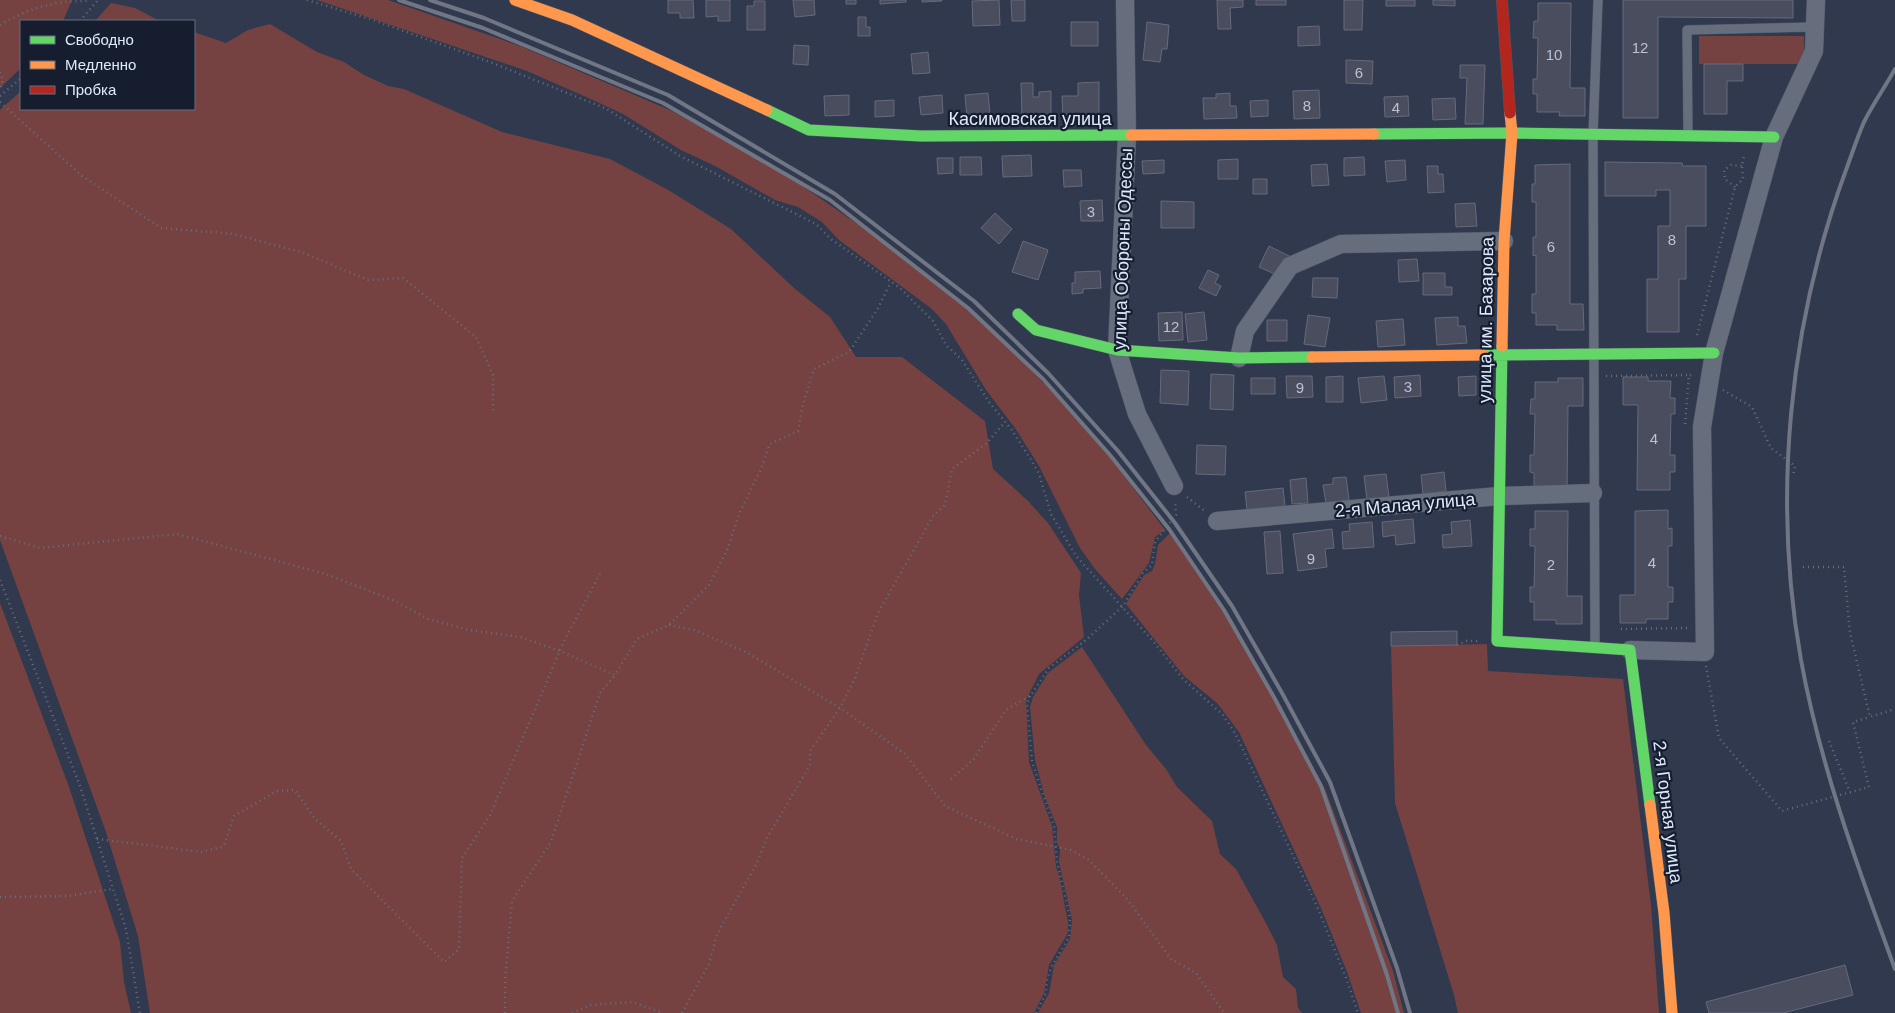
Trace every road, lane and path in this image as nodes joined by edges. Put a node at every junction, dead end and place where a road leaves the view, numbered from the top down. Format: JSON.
{"nodes":[{"id":1,"x":89,"y":0,"type":"edge"},
{"id":2,"x":98,"y":0,"type":"edge"},
{"id":3,"x":307,"y":0,"type":"edge"},
{"id":4,"x":515,"y":0,"type":"edge"},
{"id":5,"x":1125,"y":0,"type":"edge"},
{"id":6,"x":1502,"y":0,"type":"edge"},
{"id":7,"x":1598,"y":0,"type":"edge"},
{"id":8,"x":1816,"y":0,"type":"edge"},
{"id":9,"x":81,"y":20,"type":"edge"},
{"id":10,"x":0,"y":25,"type":"edge"},
{"id":11,"x":1815,"y":27,"type":"junction"},
{"id":12,"x":0,"y":72,"type":"edge"},
{"id":13,"x":20,"y":79,"type":"edge"},
{"id":14,"x":0,"y":89,"type":"edge"},
{"id":15,"x":0,"y":96,"type":"edge"},
{"id":16,"x":0,"y":102,"type":"edge"},
{"id":17,"x":1512,"y":133,"type":"junction"},
{"id":18,"x":1593,"y":135,"type":"junction"},
{"id":19,"x":1127,"y":136,"type":"junction"},
{"id":20,"x":1688,"y":136,"type":"junction"},
{"id":21,"x":1749,"y":137,"type":"junction"},
{"id":22,"x":1774,"y":138,"type":"junction"},
{"id":23,"x":1742,"y":166,"type":"junction"},
{"id":24,"x":1735,"y":186,"type":"junction"},
{"id":25,"x":1504,"y":241,"type":"junction"},
{"id":26,"x":891,"y":282,"type":"junction"},
{"id":27,"x":1018,"y":314,"type":"dead end"},
{"id":28,"x":1117,"y":350,"type":"junction"},
{"id":29,"x":1593,"y":353,"type":"junction"},
{"id":30,"x":1692,"y":353,"type":"junction"},
{"id":31,"x":1714,"y":353,"type":"junction"},
{"id":32,"x":1502,"y":355,"type":"junction"},
{"id":33,"x":1239,"y":358,"type":"junction"},
{"id":34,"x":1689,"y":375,"type":"dead end"},
{"id":35,"x":1593,"y":376,"type":"junction"},
{"id":36,"x":1709,"y":383,"type":"junction"},
{"id":37,"x":494,"y":414,"type":"dead end"},
{"id":38,"x":1005,"y":422,"type":"junction"},
{"id":39,"x":1793,"y":476,"type":"dead end"},
{"id":40,"x":1174,"y":486,"type":"junction"},
{"id":41,"x":1593,"y":493,"type":"junction"},
{"id":42,"x":1499,"y":496,"type":"junction"},
{"id":43,"x":1217,"y":522,"type":"joint"},
{"id":44,"x":0,"y":536,"type":"edge"},
{"id":45,"x":1803,"y":567,"type":"dead end"},
{"id":46,"x":600,"y":574,"type":"dead end"},
{"id":47,"x":0,"y":580,"type":"edge"},
{"id":48,"x":1123,"y":606,"type":"junction"},
{"id":49,"x":669,"y":625,"type":"junction"},
{"id":50,"x":1688,"y":628,"type":"dead end"},
{"id":51,"x":1595,"y":629,"type":"junction"},
{"id":52,"x":1596,"y":648,"type":"junction"},
{"id":53,"x":1630,"y":650,"type":"junction"},
{"id":54,"x":560,"y":651,"type":"junction"},
{"id":55,"x":1706,"y":672,"type":"dead end"},
{"id":56,"x":615,"y":675,"type":"junction"},
{"id":57,"x":1031,"y":695,"type":"junction"},
{"id":58,"x":840,"y":708,"type":"junction"},
{"id":59,"x":1895,"y":709,"type":"edge"},
{"id":60,"x":1870,"y":717,"type":"junction"},
{"id":61,"x":1829,"y":741,"type":"dead end"},
{"id":62,"x":951,"y":779,"type":"dead end"},
{"id":63,"x":1850,"y":792,"type":"junction"},
{"id":64,"x":97,"y":839,"type":"junction"},
{"id":65,"x":1057,"y":848,"type":"junction"},
{"id":66,"x":113,"y":890,"type":"junction"},
{"id":67,"x":0,"y":897,"type":"edge"},
{"id":68,"x":140,"y":1013,"type":"edge"},
{"id":69,"x":506,"y":1013,"type":"edge"},
{"id":70,"x":572,"y":1013,"type":"edge"},
{"id":71,"x":663,"y":1013,"type":"edge"},
{"id":72,"x":682,"y":1013,"type":"edge"},
{"id":73,"x":1036,"y":1013,"type":"edge"},
{"id":74,"x":1224,"y":1013,"type":"edge"},
{"id":75,"x":1358,"y":1013,"type":"edge"},
{"id":76,"x":1672,"y":1013,"type":"edge"}],
"edges":[{"from":1,"to":10,"type":"path"},
{"from":2,"to":9,"type":"path"},
{"from":3,"to":26,"type":"path"},
{"from":4,"to":19,"type":"street","name":"Касимовская улица"},
{"from":5,"to":19,"type":"street","name":"улица Обороны Одессы"},
{"from":6,"to":17,"type":"street","name":"улица им. Базарова"},
{"from":7,"to":18,"type":"lane"},
{"from":8,"to":11,"type":"street"},
{"from":11,"to":20,"type":"lane"},
{"from":11,"to":22,"type":"street"},
{"from":12,"to":14,"type":"path"},
{"from":13,"to":15,"type":"path"},
{"from":16,"to":37,"type":"path"},
{"from":17,"to":18,"type":"street","name":"Касимовская улица"},
{"from":17,"to":19,"type":"street","name":"Касимовская улица"},
{"from":17,"to":25,"type":"street","name":"улица им. Базарова"},
{"from":18,"to":20,"type":"street","name":"Касимовская улица"},
{"from":18,"to":29,"type":"lane"},
{"from":19,"to":28,"type":"street","name":"улица Обороны Одессы"},
{"from":20,"to":21,"type":"street","name":"Касимовская улица"},
{"from":21,"to":22,"type":"street","name":"Касимовская улица"},
{"from":21,"to":23,"type":"path"},
{"from":22,"to":31,"type":"street"},
{"from":23,"to":24,"type":"path"},
{"from":23,"to":24,"type":"path"},
{"from":24,"to":30,"type":"path"},
{"from":25,"to":32,"type":"street","name":"улица им. Базарова"},
{"from":25,"to":33,"type":"street"},
{"from":26,"to":38,"type":"path"},
{"from":26,"to":49,"type":"path"},
{"from":27,"to":28,"type":"street"},
{"from":28,"to":33,"type":"street"},
{"from":28,"to":40,"type":"street","name":"улица Обороны Одессы"},
{"from":29,"to":30,"type":"street"},
{"from":29,"to":32,"type":"street"},
{"from":29,"to":35,"type":"lane"},
{"from":30,"to":31,"type":"street"},
{"from":31,"to":36,"type":"street"},
{"from":32,"to":33,"type":"street"},
{"from":32,"to":42,"type":"street","name":"улица им. Базарова"},
{"from":34,"to":35,"type":"path"},
{"from":35,"to":41,"type":"lane"},
{"from":36,"to":39,"type":"path"},
{"from":36,"to":53,"type":"street"},
{"from":38,"to":48,"type":"path"},
{"from":38,"to":58,"type":"path"},
{"from":40,"to":43,"type":"path"},
{"from":40,"to":48,"type":"path"},
{"from":41,"to":42,"type":"street","name":"2-я Малая улица"},
{"from":41,"to":51,"type":"lane"},
{"from":42,"to":43,"type":"street","name":"2-я Малая улица"},
{"from":42,"to":52,"type":"street","name":"улица им. Базарова"},
{"from":44,"to":54,"type":"path"},
{"from":45,"to":60,"type":"path"},
{"from":46,"to":54,"type":"path"},
{"from":47,"to":64,"type":"path"},
{"from":48,"to":57,"type":"path"},
{"from":48,"to":75,"type":"path"},
{"from":49,"to":56,"type":"path"},
{"from":49,"to":58,"type":"path"},
{"from":50,"to":51,"type":"path"},
{"from":51,"to":52,"type":"lane"},
{"from":52,"to":53,"type":"street"},
{"from":53,"to":76,"type":"street","name":"2-я Горная улица"},
{"from":54,"to":56,"type":"path"},
{"from":54,"to":64,"type":"path"},
{"from":55,"to":63,"type":"path"},
{"from":56,"to":69,"type":"path"},
{"from":57,"to":62,"type":"path"},
{"from":57,"to":65,"type":"path"},
{"from":58,"to":65,"type":"path"},
{"from":58,"to":72,"type":"path"},
{"from":59,"to":60,"type":"path"},
{"from":60,"to":63,"type":"path"},
{"from":61,"to":63,"type":"path"},
{"from":64,"to":66,"type":"path"},
{"from":65,"to":73,"type":"path"},
{"from":65,"to":74,"type":"path"},
{"from":66,"to":67,"type":"path"},
{"from":66,"to":68,"type":"path"},
{"from":70,"to":71,"type":"path"}]}
